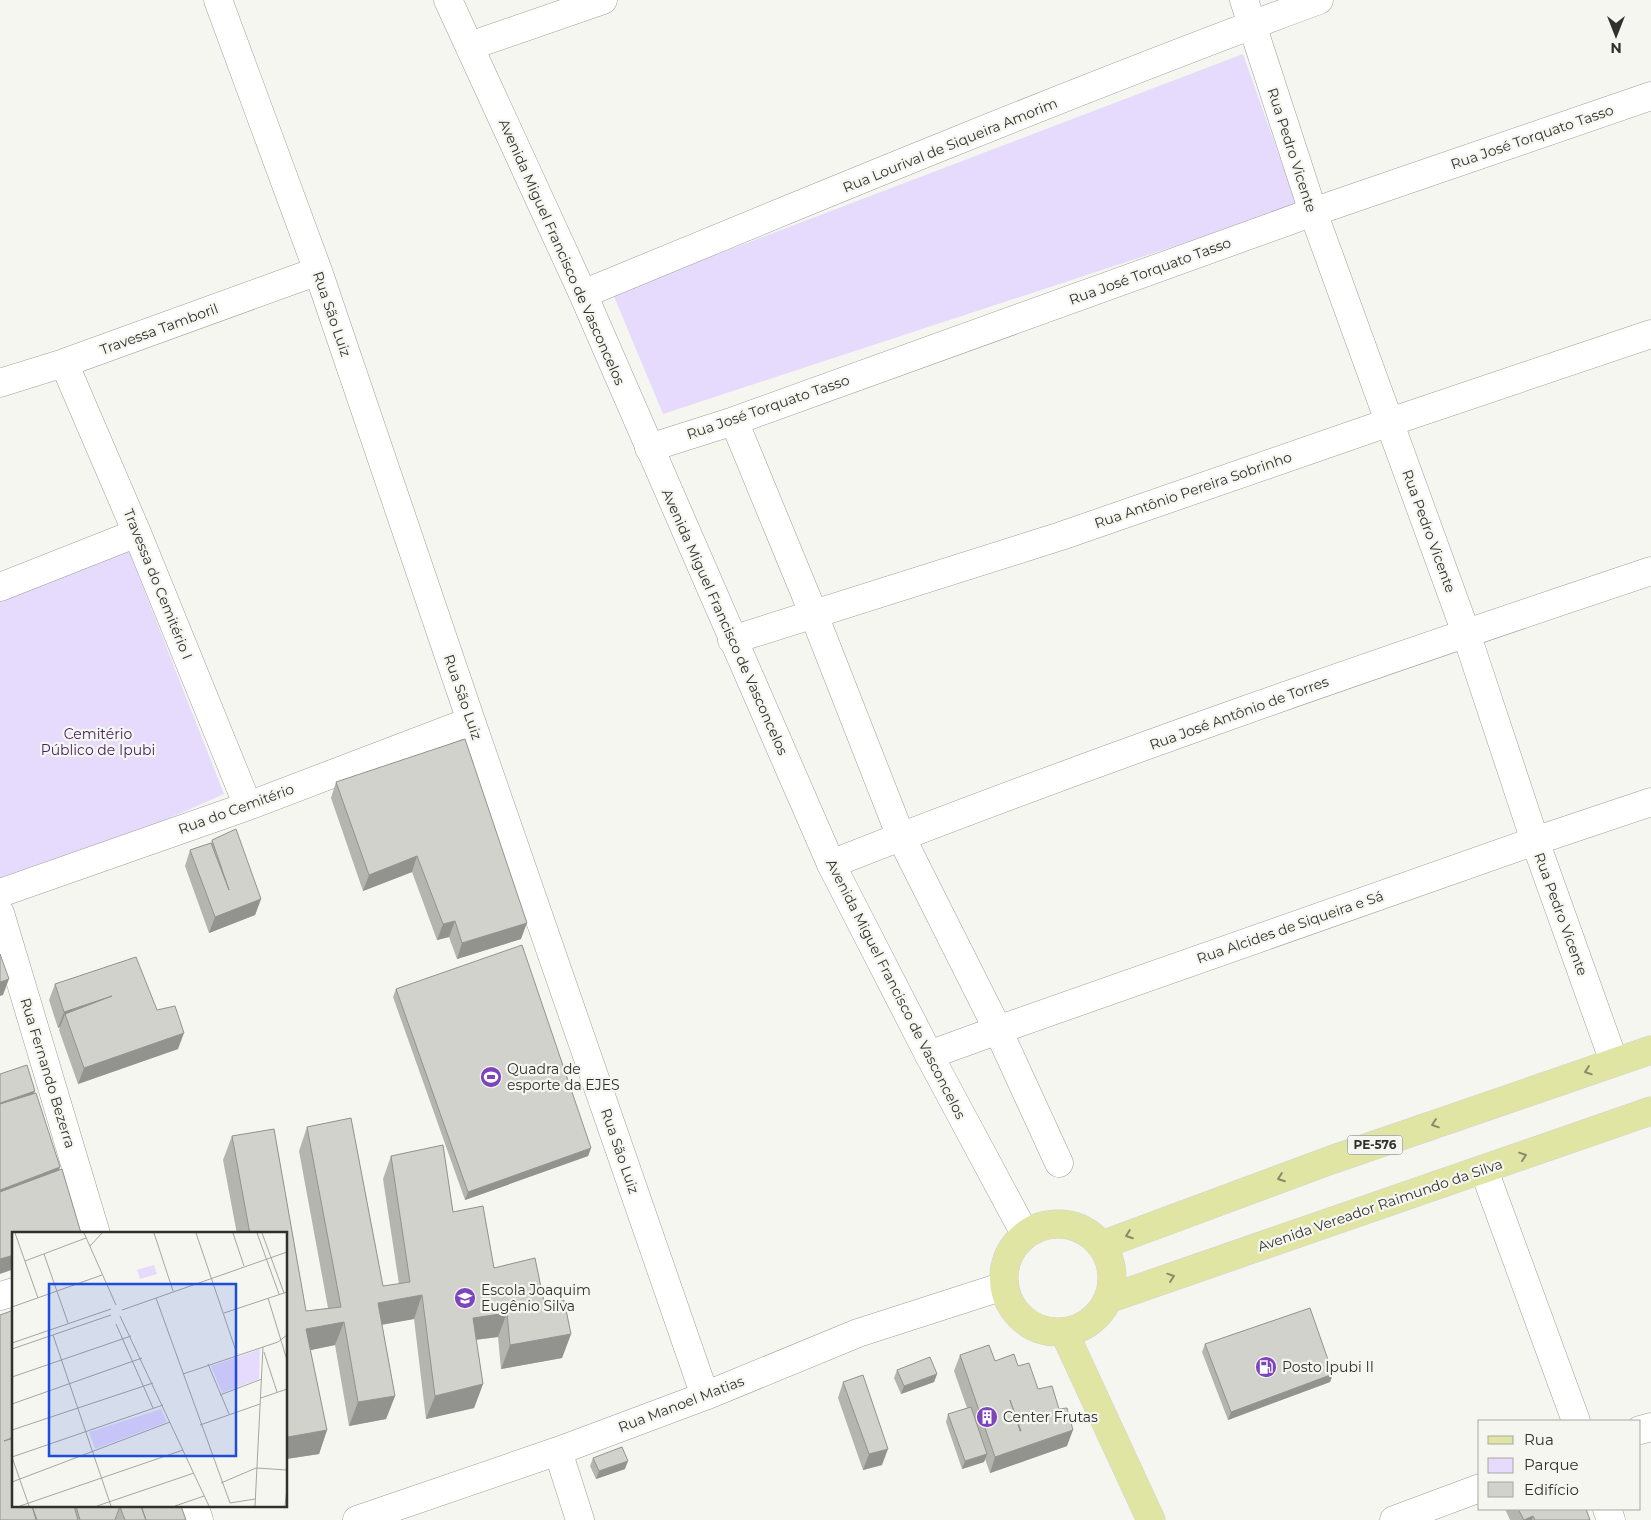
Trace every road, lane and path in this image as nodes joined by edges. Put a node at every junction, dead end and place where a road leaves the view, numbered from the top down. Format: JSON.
{"nodes":[{"id":1,"x":218,"y":0,"type":"edge"},
{"id":2,"x":448,"y":0,"type":"edge"},
{"id":3,"x":603,"y":0,"type":"edge"},
{"id":4,"x":1319,"y":0,"type":"edge"},
{"id":5,"x":1247,"y":13,"type":"edge"},
{"id":6,"x":470,"y":46,"type":"junction"},
{"id":7,"x":1651,"y":96,"type":"edge"},
{"id":8,"x":1313,"y":212,"type":"junction"},
{"id":9,"x":318,"y":271,"type":"junction"},
{"id":10,"x":583,"y":294,"type":"junction"},
{"id":11,"x":1651,"y":334,"type":"edge"},
{"id":12,"x":64,"y":363,"type":"junction"},
{"id":13,"x":0,"y":383,"type":"edge"},
{"id":14,"x":734,"y":421,"type":"junction"},
{"id":15,"x":1390,"y":422,"type":"junction"},
{"id":16,"x":649,"y":448,"type":"junction"},
{"id":17,"x":137,"y":533,"type":"junction"},
{"id":18,"x":1651,"y":571,"type":"edge"},
{"id":19,"x":0,"y":586,"type":"edge"},
{"id":20,"x":814,"y":616,"type":"junction"},
{"id":21,"x":1466,"y":633,"type":"junction"},
{"id":22,"x":732,"y":640,"type":"junction"},
{"id":23,"x":471,"y":721,"type":"junction"},
{"id":24,"x":1651,"y":802,"type":"edge"},
{"id":25,"x":248,"y":806,"type":"junction"},
{"id":26,"x":901,"y":836,"type":"junction"},
{"id":27,"x":1535,"y":841,"type":"junction"},
{"id":28,"x":831,"y":864,"type":"junction"},
{"id":29,"x":0,"y":893,"type":"edge"},
{"id":30,"x":0,"y":913,"type":"edge"},
{"id":31,"x":998,"y":1030,"type":"junction"},
{"id":32,"x":1651,"y":1050,"type":"edge"},
{"id":33,"x":930,"y":1056,"type":"junction"},
{"id":34,"x":1614,"y":1062,"type":"junction"},
{"id":35,"x":1651,"y":1111,"type":"edge"},
{"id":36,"x":1059,"y":1162,"type":"dead end"},
{"id":37,"x":1484,"y":1170,"type":"junction"},
{"id":38,"x":95,"y":1232,"type":"edge"},
{"id":39,"x":1025,"y":1234,"type":"junction"},
{"id":40,"x":1102,"y":1245,"type":"junction"},
{"id":41,"x":1004,"y":1286,"type":"junction"},
{"id":42,"x":1108,"y":1299,"type":"junction"},
{"id":43,"x":1064,"y":1332,"type":"junction"},
{"id":44,"x":705,"y":1396,"type":"junction"},
{"id":45,"x":1576,"y":1420,"type":"edge"},
{"id":46,"x":558,"y":1451,"type":"junction"},
{"id":47,"x":1478,"y":1489,"type":"edge"},
{"id":48,"x":195,"y":1508,"type":"edge"},
{"id":49,"x":199,"y":1520,"type":"edge"},
{"id":50,"x":357,"y":1520,"type":"edge"},
{"id":51,"x":580,"y":1520,"type":"edge"},
{"id":52,"x":1150,"y":1520,"type":"edge"},
{"id":53,"x":1394,"y":1520,"type":"edge"}],
"edges":[{"from":1,"to":9,"type":"street","name":"Rua São Luiz"},
{"from":2,"to":6,"type":"street","name":"Avenida Miguel Francisco de Vasconcelos"},
{"from":3,"to":6,"type":"street"},
{"from":4,"to":5,"type":"street","name":"Rua Lourival de Siqueira Amorim"},
{"from":5,"to":8,"type":"street","name":"Rua Pedro Vicente"},
{"from":5,"to":10,"type":"street","name":"Rua Lourival de Siqueira Amorim"},
{"from":6,"to":10,"type":"street","name":"Avenida Miguel Francisco de Vasconcelos"},
{"from":7,"to":8,"type":"street","name":"Rua José Torquato Tasso"},
{"from":8,"to":14,"type":"street","name":"Rua José Torquato Tasso"},
{"from":8,"to":15,"type":"street","name":"Rua Pedro Vicente"},
{"from":9,"to":12,"type":"street","name":"Travessa Tamboril"},
{"from":9,"to":23,"type":"street","name":"Rua São Luiz"},
{"from":10,"to":16,"type":"street","name":"Avenida Miguel Francisco de Vasconcelos"},
{"from":11,"to":15,"type":"street","name":"Rua Antônio Pereira Sobrinho"},
{"from":12,"to":13,"type":"street","name":"Travessa Tamboril"},
{"from":12,"to":17,"type":"street","name":"Travessa do Cemitério I"},
{"from":14,"to":16,"type":"street","name":"Rua José Torquato Tasso"},
{"from":14,"to":20,"type":"street"},
{"from":15,"to":20,"type":"street","name":"Rua Antônio Pereira Sobrinho"},
{"from":15,"to":21,"type":"street","name":"Rua Pedro Vicente"},
{"from":16,"to":22,"type":"street","name":"Avenida Miguel Francisco de Vasconcelos"},
{"from":17,"to":19,"type":"street"},
{"from":17,"to":25,"type":"street","name":"Travessa do Cemitério I"},
{"from":18,"to":21,"type":"street","name":"Rua José Antônio de Torres"},
{"from":20,"to":22,"type":"street","name":"Rua Antônio Pereira Sobrinho"},
{"from":20,"to":26,"type":"street"},
{"from":21,"to":26,"type":"street","name":"Rua José Antônio de Torres"},
{"from":21,"to":27,"type":"street","name":"Rua Pedro Vicente"},
{"from":22,"to":28,"type":"street","name":"Avenida Miguel Francisco de Vasconcelos"},
{"from":23,"to":25,"type":"street","name":"Rua do Cemitério"},
{"from":23,"to":44,"type":"street","name":"Rua São Luiz"},
{"from":24,"to":27,"type":"street","name":"Rua Alcides de Siqueira e Sá"},
{"from":25,"to":29,"type":"street","name":"Rua do Cemitério"},
{"from":26,"to":28,"type":"street","name":"Rua José Antônio de Torres"},
{"from":26,"to":31,"type":"street"},
{"from":27,"to":31,"type":"street","name":"Rua Alcides de Siqueira e Sá"},
{"from":27,"to":34,"type":"street","name":"Rua Pedro Vicente"},
{"from":28,"to":33,"type":"street","name":"Avenida Miguel Francisco de Vasconcelos"},
{"from":30,"to":38,"type":"street","name":"Rua Fernando Bezerra"},
{"from":31,"to":33,"type":"street","name":"Rua Alcides de Siqueira e Sá"},
{"from":31,"to":36,"type":"street"},
{"from":32,"to":34,"type":"main road","number":"PE-576"},
{"from":33,"to":39,"type":"street","name":"Avenida Miguel Francisco de Vasconcelos"},
{"from":34,"to":40,"type":"main road","number":"PE-576","one_way":true},
{"from":37,"to":35,"type":"main road","name":"Avenida Vereador Raimundo da Silva","one_way":true},
{"from":42,"to":37,"type":"main road","name":"Avenida Vereador Raimundo da Silva","one_way":true},
{"from":37,"to":45,"type":"street"},
{"from":39,"to":40,"type":"main road"},
{"from":39,"to":41,"type":"main road"},
{"from":40,"to":42,"type":"main road"},
{"from":41,"to":43,"type":"main road"},
{"from":41,"to":44,"type":"street","name":"Rua Manoel Matias"},
{"from":42,"to":43,"type":"main road"},
{"from":43,"to":52,"type":"main road"},
{"from":44,"to":46,"type":"street","name":"Rua Manoel Matias"},
{"from":46,"to":50,"type":"street","name":"Rua Manoel Matias"},
{"from":46,"to":51,"type":"street"},
{"from":47,"to":53,"type":"street"},
{"from":48,"to":49,"type":"street"}]}
